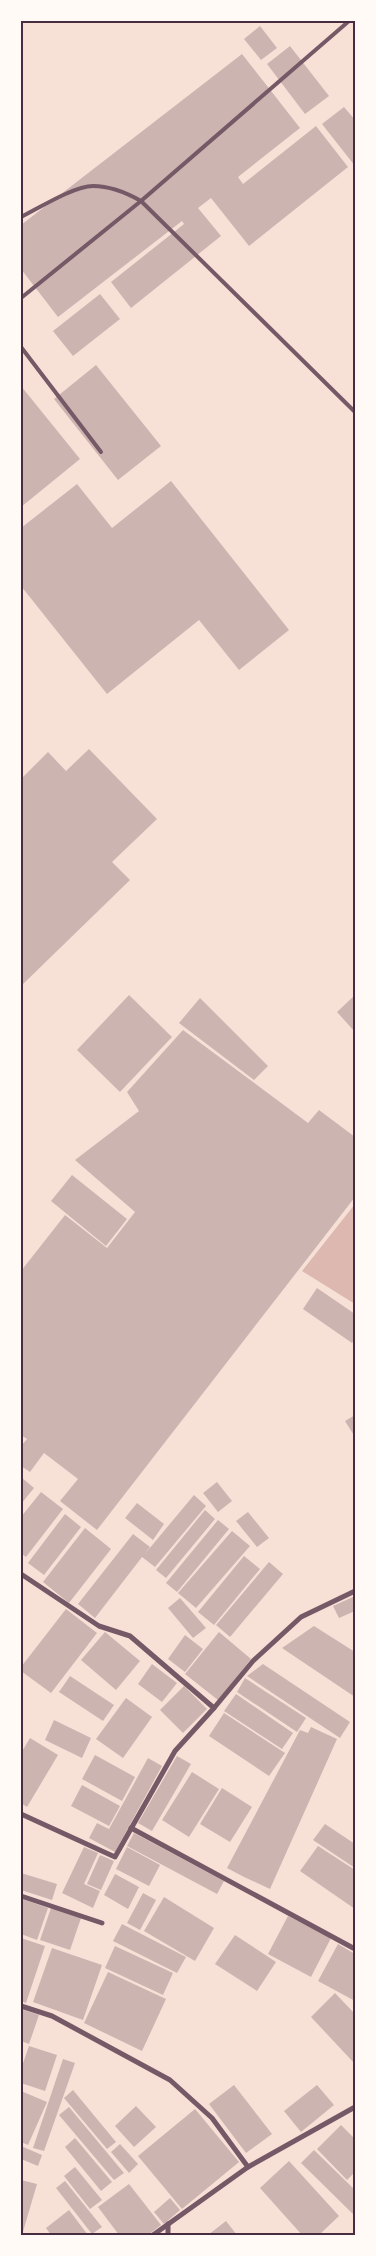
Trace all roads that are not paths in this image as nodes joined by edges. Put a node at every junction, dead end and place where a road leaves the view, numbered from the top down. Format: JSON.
{"nodes":[{"id":1,"x":349,"y":21,"type":"edge"},
{"id":2,"x":141,"y":201,"type":"junction"},
{"id":3,"x":21,"y":217,"type":"edge"},
{"id":4,"x":21,"y":298,"type":"edge"},
{"id":5,"x":21,"y":347,"type":"edge"},
{"id":6,"x":355,"y":412,"type":"edge"},
{"id":7,"x":101,"y":452,"type":"dead end"},
{"id":8,"x":21,"y":1574,"type":"edge"},
{"id":9,"x":355,"y":1591,"type":"edge"},
{"id":10,"x":214,"y":1708,"type":"junction"},
{"id":11,"x":21,"y":1814,"type":"edge"},
{"id":12,"x":132,"y":1828,"type":"junction"},
{"id":13,"x":21,"y":1896,"type":"edge"},
{"id":14,"x":102,"y":1923,"type":"dead end"},
{"id":15,"x":355,"y":1949,"type":"edge"},
{"id":16,"x":21,"y":2006,"type":"edge"},
{"id":17,"x":355,"y":2107,"type":"edge"},
{"id":18,"x":248,"y":2167,"type":"junction"},
{"id":19,"x":168,"y":2224,"type":"junction"},
{"id":20,"x":154,"y":2235,"type":"edge"},
{"id":21,"x":168,"y":2235,"type":"edge"}],
"edges":[{"from":1,"to":2,"type":"lane"},
{"from":2,"to":3,"type":"lane"},
{"from":2,"to":4,"type":"lane"},
{"from":2,"to":6,"type":"lane"},
{"from":5,"to":7,"type":"lane"},
{"from":8,"to":10,"type":"street"},
{"from":9,"to":10,"type":"street"},
{"from":10,"to":12,"type":"street"},
{"from":11,"to":12,"type":"street"},
{"from":12,"to":15,"type":"street"},
{"from":13,"to":14,"type":"street"},
{"from":16,"to":18,"type":"street"},
{"from":17,"to":18,"type":"street"},
{"from":18,"to":19,"type":"street"},
{"from":19,"to":20,"type":"street"},
{"from":19,"to":21,"type":"street"}]}
